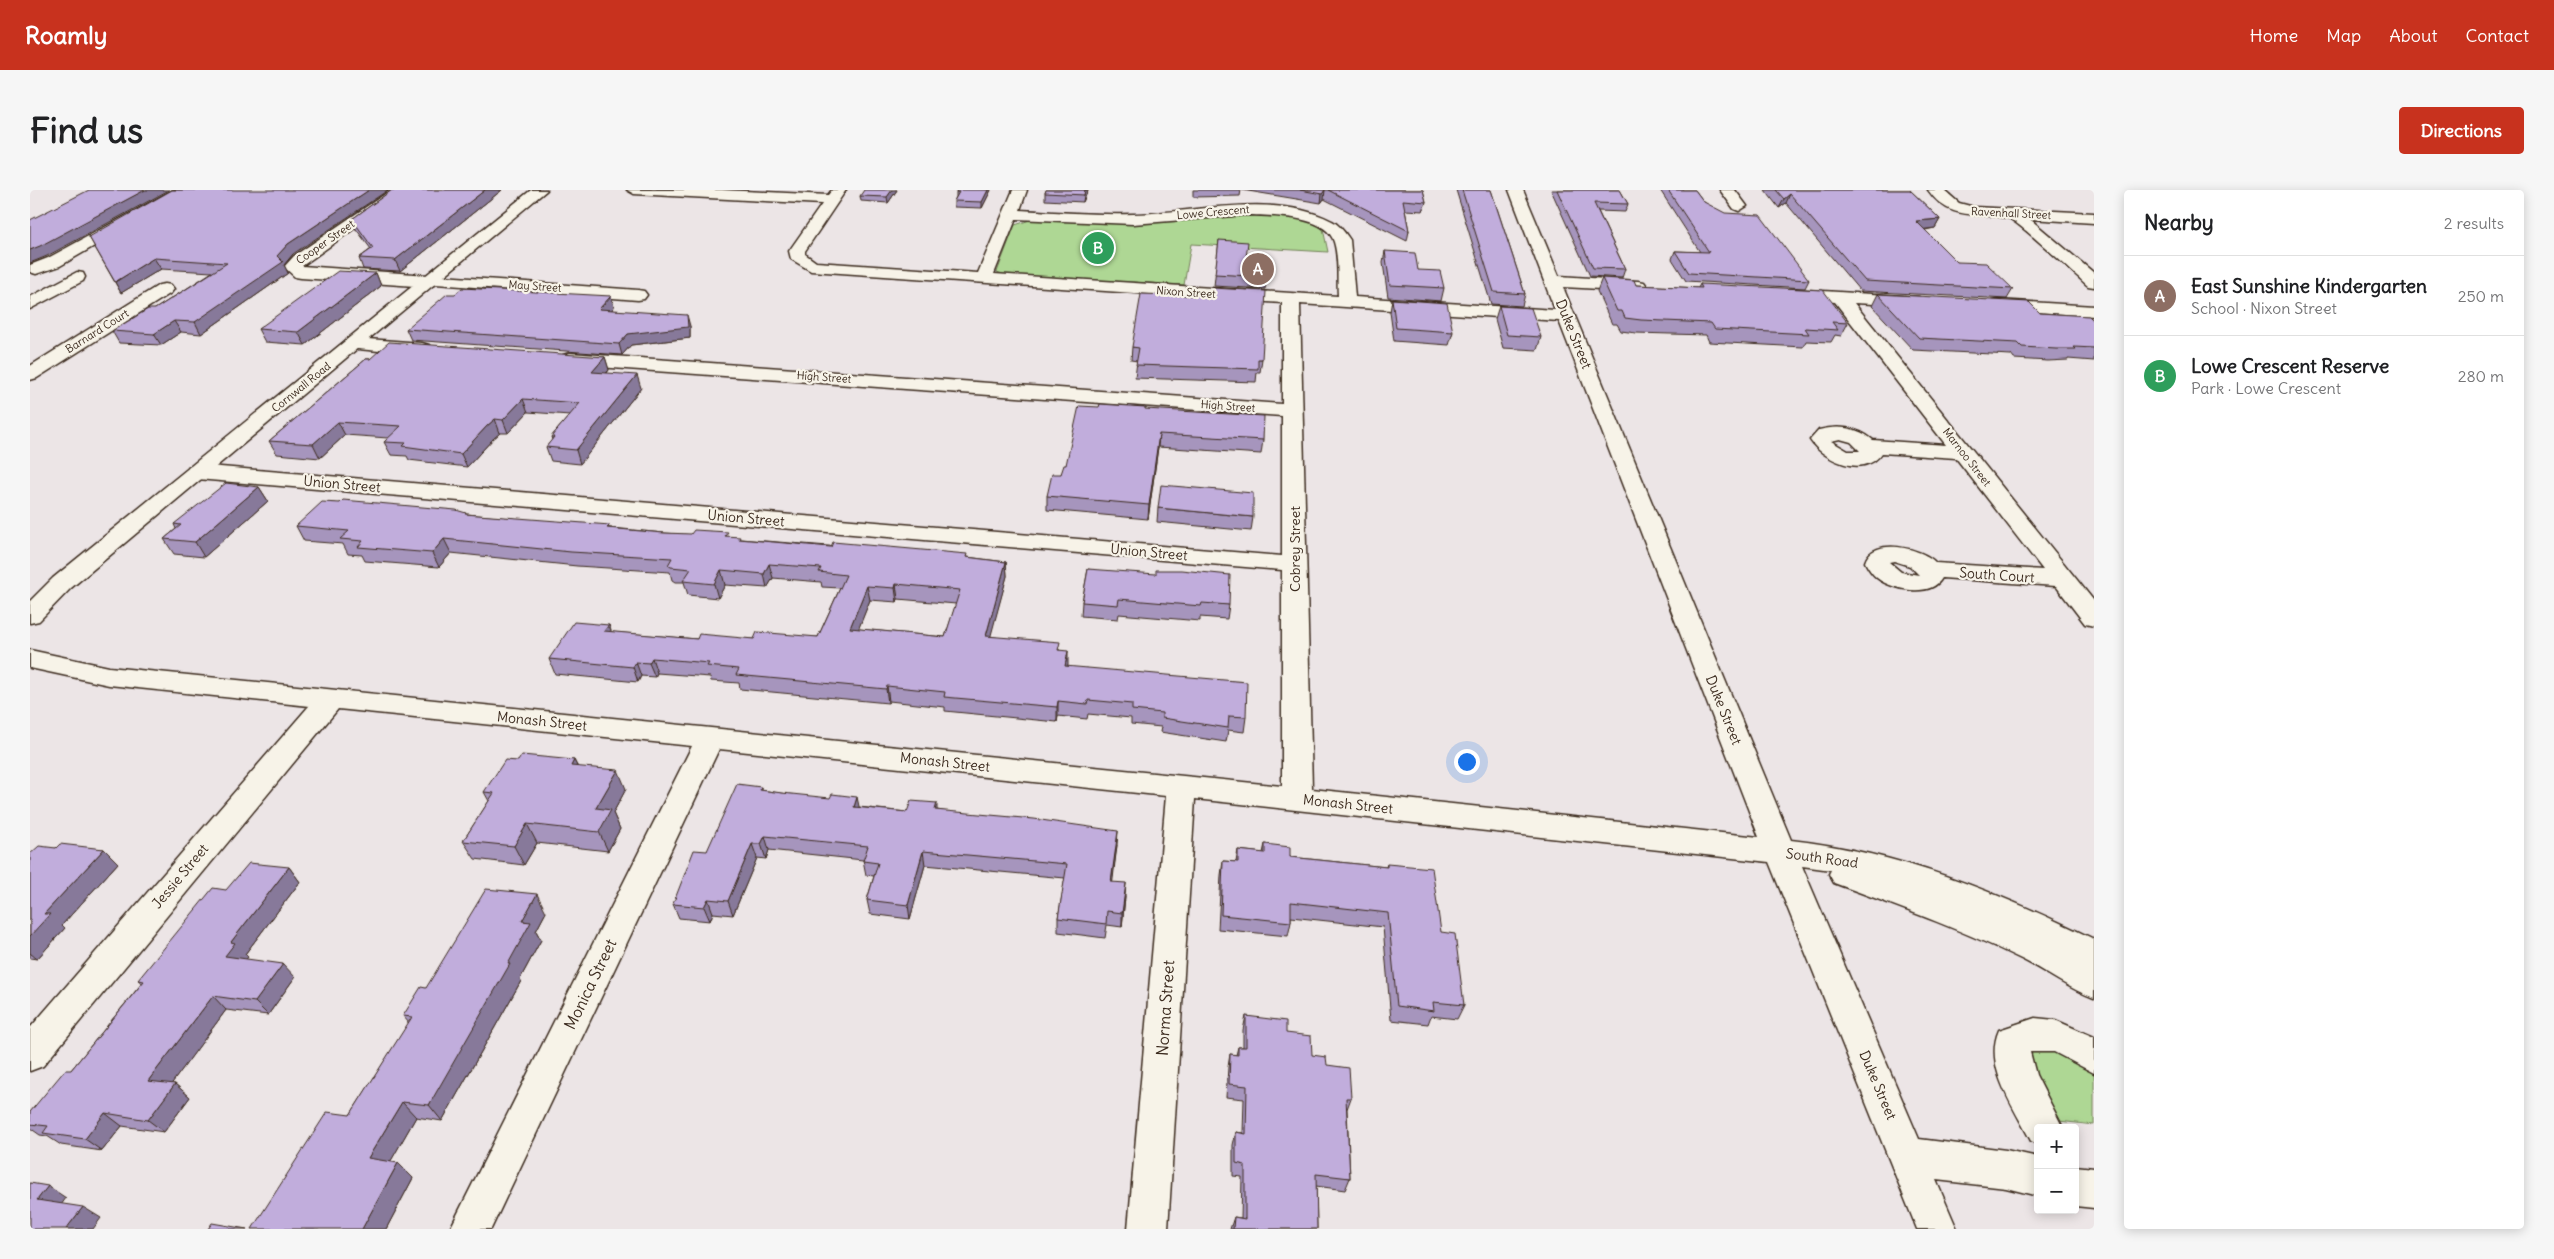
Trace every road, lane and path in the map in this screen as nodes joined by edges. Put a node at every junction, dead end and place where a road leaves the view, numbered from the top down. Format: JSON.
{"nodes":[{"id":1,"x":184,"y":190,"type":"edge"},
{"id":2,"x":401,"y":190,"type":"edge"},
{"id":3,"x":540,"y":190,"type":"edge"},
{"id":4,"x":634,"y":190,"type":"edge"},
{"id":5,"x":1020,"y":190,"type":"edge"},
{"id":6,"x":1516,"y":190,"type":"edge"},
{"id":7,"x":1726,"y":190,"type":"edge"},
{"id":8,"x":1935,"y":190,"type":"edge"},
{"id":9,"x":835,"y":195,"type":"edge"},
{"id":10,"x":1739,"y":206,"type":"dead end"},
{"id":11,"x":1011,"y":214,"type":"junction"},
{"id":12,"x":2014,"y":214,"type":"junction"},
{"id":13,"x":2094,"y":218,"type":"edge"},
{"id":14,"x":33,"y":269,"type":"edge"},
{"id":15,"x":984,"y":278,"type":"junction"},
{"id":16,"x":430,"y":280,"type":"junction"},
{"id":17,"x":1553,"y":281,"type":"junction"},
{"id":18,"x":2094,"y":282,"type":"edge"},
{"id":19,"x":1651,"y":286,"type":"edge"},
{"id":20,"x":165,"y":289,"type":"dead end"},
{"id":21,"x":1770,"y":293,"type":"edge"},
{"id":22,"x":638,"y":295,"type":"dead end"},
{"id":23,"x":1840,"y":297,"type":"junction"},
{"id":24,"x":1291,"y":299,"type":"junction"},
{"id":25,"x":1347,"y":302,"type":"junction"},
{"id":26,"x":1928,"y":302,"type":"edge"},
{"id":27,"x":30,"y":304,"type":"edge"},
{"id":28,"x":1977,"y":304,"type":"edge"},
{"id":29,"x":2094,"y":310,"type":"edge"},
{"id":30,"x":1567,"y":316,"type":"junction"},
{"id":31,"x":354,"y":344,"type":"junction"},
{"id":32,"x":438,"y":350,"type":"edge"},
{"id":33,"x":547,"y":358,"type":"edge"},
{"id":34,"x":30,"y":374,"type":"edge"},
{"id":35,"x":1294,"y":411,"type":"junction"},
{"id":36,"x":1870,"y":446,"type":"dead end"},
{"id":37,"x":1963,"y":452,"type":"junction"},
{"id":38,"x":197,"y":472,"type":"junction"},
{"id":39,"x":1295,"y":564,"type":"junction"},
{"id":40,"x":1929,"y":570,"type":"dead end"},
{"id":41,"x":2064,"y":579,"type":"junction"},
{"id":42,"x":62,"y":583,"type":"junction"},
{"id":43,"x":30,"y":604,"type":"edge"},
{"id":44,"x":30,"y":615,"type":"edge"},
{"id":45,"x":2094,"y":618,"type":"edge"},
{"id":46,"x":30,"y":660,"type":"edge"},
{"id":47,"x":109,"y":676,"type":"junction"},
{"id":48,"x":30,"y":677,"type":"edge"},
{"id":49,"x":331,"y":699,"type":"junction"},
{"id":50,"x":710,"y":738,"type":"junction"},
{"id":51,"x":1181,"y":786,"type":"junction"},
{"id":52,"x":1297,"y":799,"type":"junction"},
{"id":53,"x":1780,"y":852,"type":"junction"},
{"id":54,"x":2094,"y":955,"type":"edge"},
{"id":55,"x":2094,"y":983,"type":"edge"},
{"id":56,"x":30,"y":1054,"type":"edge"},
{"id":57,"x":2094,"y":1056,"type":"edge"},
{"id":58,"x":2042,"y":1124,"type":"edge"},
{"id":59,"x":1907,"y":1156,"type":"junction"},
{"id":60,"x":2034,"y":1175,"type":"edge"},
{"id":61,"x":2079,"y":1186,"type":"edge"},
{"id":62,"x":2094,"y":1188,"type":"edge"},
{"id":63,"x":470,"y":1229,"type":"edge"},
{"id":64,"x":1148,"y":1229,"type":"edge"},
{"id":65,"x":1936,"y":1229,"type":"edge"}],
"edges":[{"from":1,"to":14,"type":"street"},
{"from":2,"to":16,"type":"street","name":"Cooper Street"},
{"from":3,"to":16,"type":"street","name":"Cornwall Road"},
{"from":4,"to":9,"type":"street"},
{"from":5,"to":11,"type":"street"},
{"from":6,"to":17,"type":"street","name":"Duke Street"},
{"from":7,"to":10,"type":"street"},
{"from":8,"to":12,"type":"street","name":"Ravenhall Street"},
{"from":9,"to":15,"type":"street","name":"Nixon Street"},
{"from":11,"to":15,"type":"street"},
{"from":11,"to":25,"type":"street","name":"Lowe Crescent"},
{"from":12,"to":13,"type":"street","name":"Ravenhall Street"},
{"from":12,"to":18,"type":"street"},
{"from":14,"to":27,"type":"street"},
{"from":15,"to":24,"type":"street","name":"Nixon Street"},
{"from":16,"to":22,"type":"street","name":"May Street"},
{"from":16,"to":31,"type":"street","name":"Cornwall Road"},
{"from":17,"to":19,"type":"street"},
{"from":17,"to":30,"type":"street","name":"Duke Street"},
{"from":20,"to":34,"type":"street","name":"Barnard Court"},
{"from":21,"to":23,"type":"street"},
{"from":23,"to":26,"type":"street"},
{"from":23,"to":37,"type":"street","name":"Marnoo Street"},
{"from":24,"to":25,"type":"street","name":"Nixon Street"},
{"from":24,"to":35,"type":"street","name":"Cobrey Street"},
{"from":25,"to":30,"type":"street","name":"Nixon Street"},
{"from":28,"to":29,"type":"street"},
{"from":30,"to":53,"type":"street","name":"Duke Street"},
{"from":31,"to":32,"type":"street"},
{"from":31,"to":38,"type":"street","name":"Cornwall Road"},
{"from":33,"to":35,"type":"street","name":"High Street"},
{"from":35,"to":39,"type":"street","name":"Cobrey Street"},
{"from":36,"to":37,"type":"street"},
{"from":37,"to":41,"type":"street","name":"Marnoo Street"},
{"from":38,"to":39,"type":"street","name":"Union Street"},
{"from":38,"to":42,"type":"street","name":"Cornwall Road"},
{"from":39,"to":52,"type":"street","name":"Cobrey Street"},
{"from":40,"to":41,"type":"street","name":"South Court"},
{"from":41,"to":45,"type":"street","name":"Marnoo Street"},
{"from":42,"to":43,"type":"street","name":"Cornwall Road"},
{"from":42,"to":44,"type":"street","name":"Cornwall Road"},
{"from":46,"to":47,"type":"street","name":"Monash Street"},
{"from":47,"to":48,"type":"street","name":"Monash Street"},
{"from":47,"to":49,"type":"street","name":"Monash Street"},
{"from":49,"to":50,"type":"street","name":"Monash Street"},
{"from":49,"to":56,"type":"street","name":"Jessie Street"},
{"from":50,"to":51,"type":"street","name":"Monash Street"},
{"from":50,"to":63,"type":"street","name":"Monica Street"},
{"from":51,"to":52,"type":"street","name":"Monash Street"},
{"from":51,"to":64,"type":"street","name":"Norma Street"},
{"from":52,"to":53,"type":"street","name":"Monash Street"},
{"from":53,"to":54,"type":"street","name":"South Road"},
{"from":53,"to":55,"type":"street","name":"South Road"},
{"from":53,"to":59,"type":"street","name":"Duke Street"},
{"from":57,"to":58,"type":"street"},
{"from":59,"to":60,"type":"street"},
{"from":59,"to":65,"type":"street","name":"Duke Street"},
{"from":61,"to":62,"type":"street"}]}
